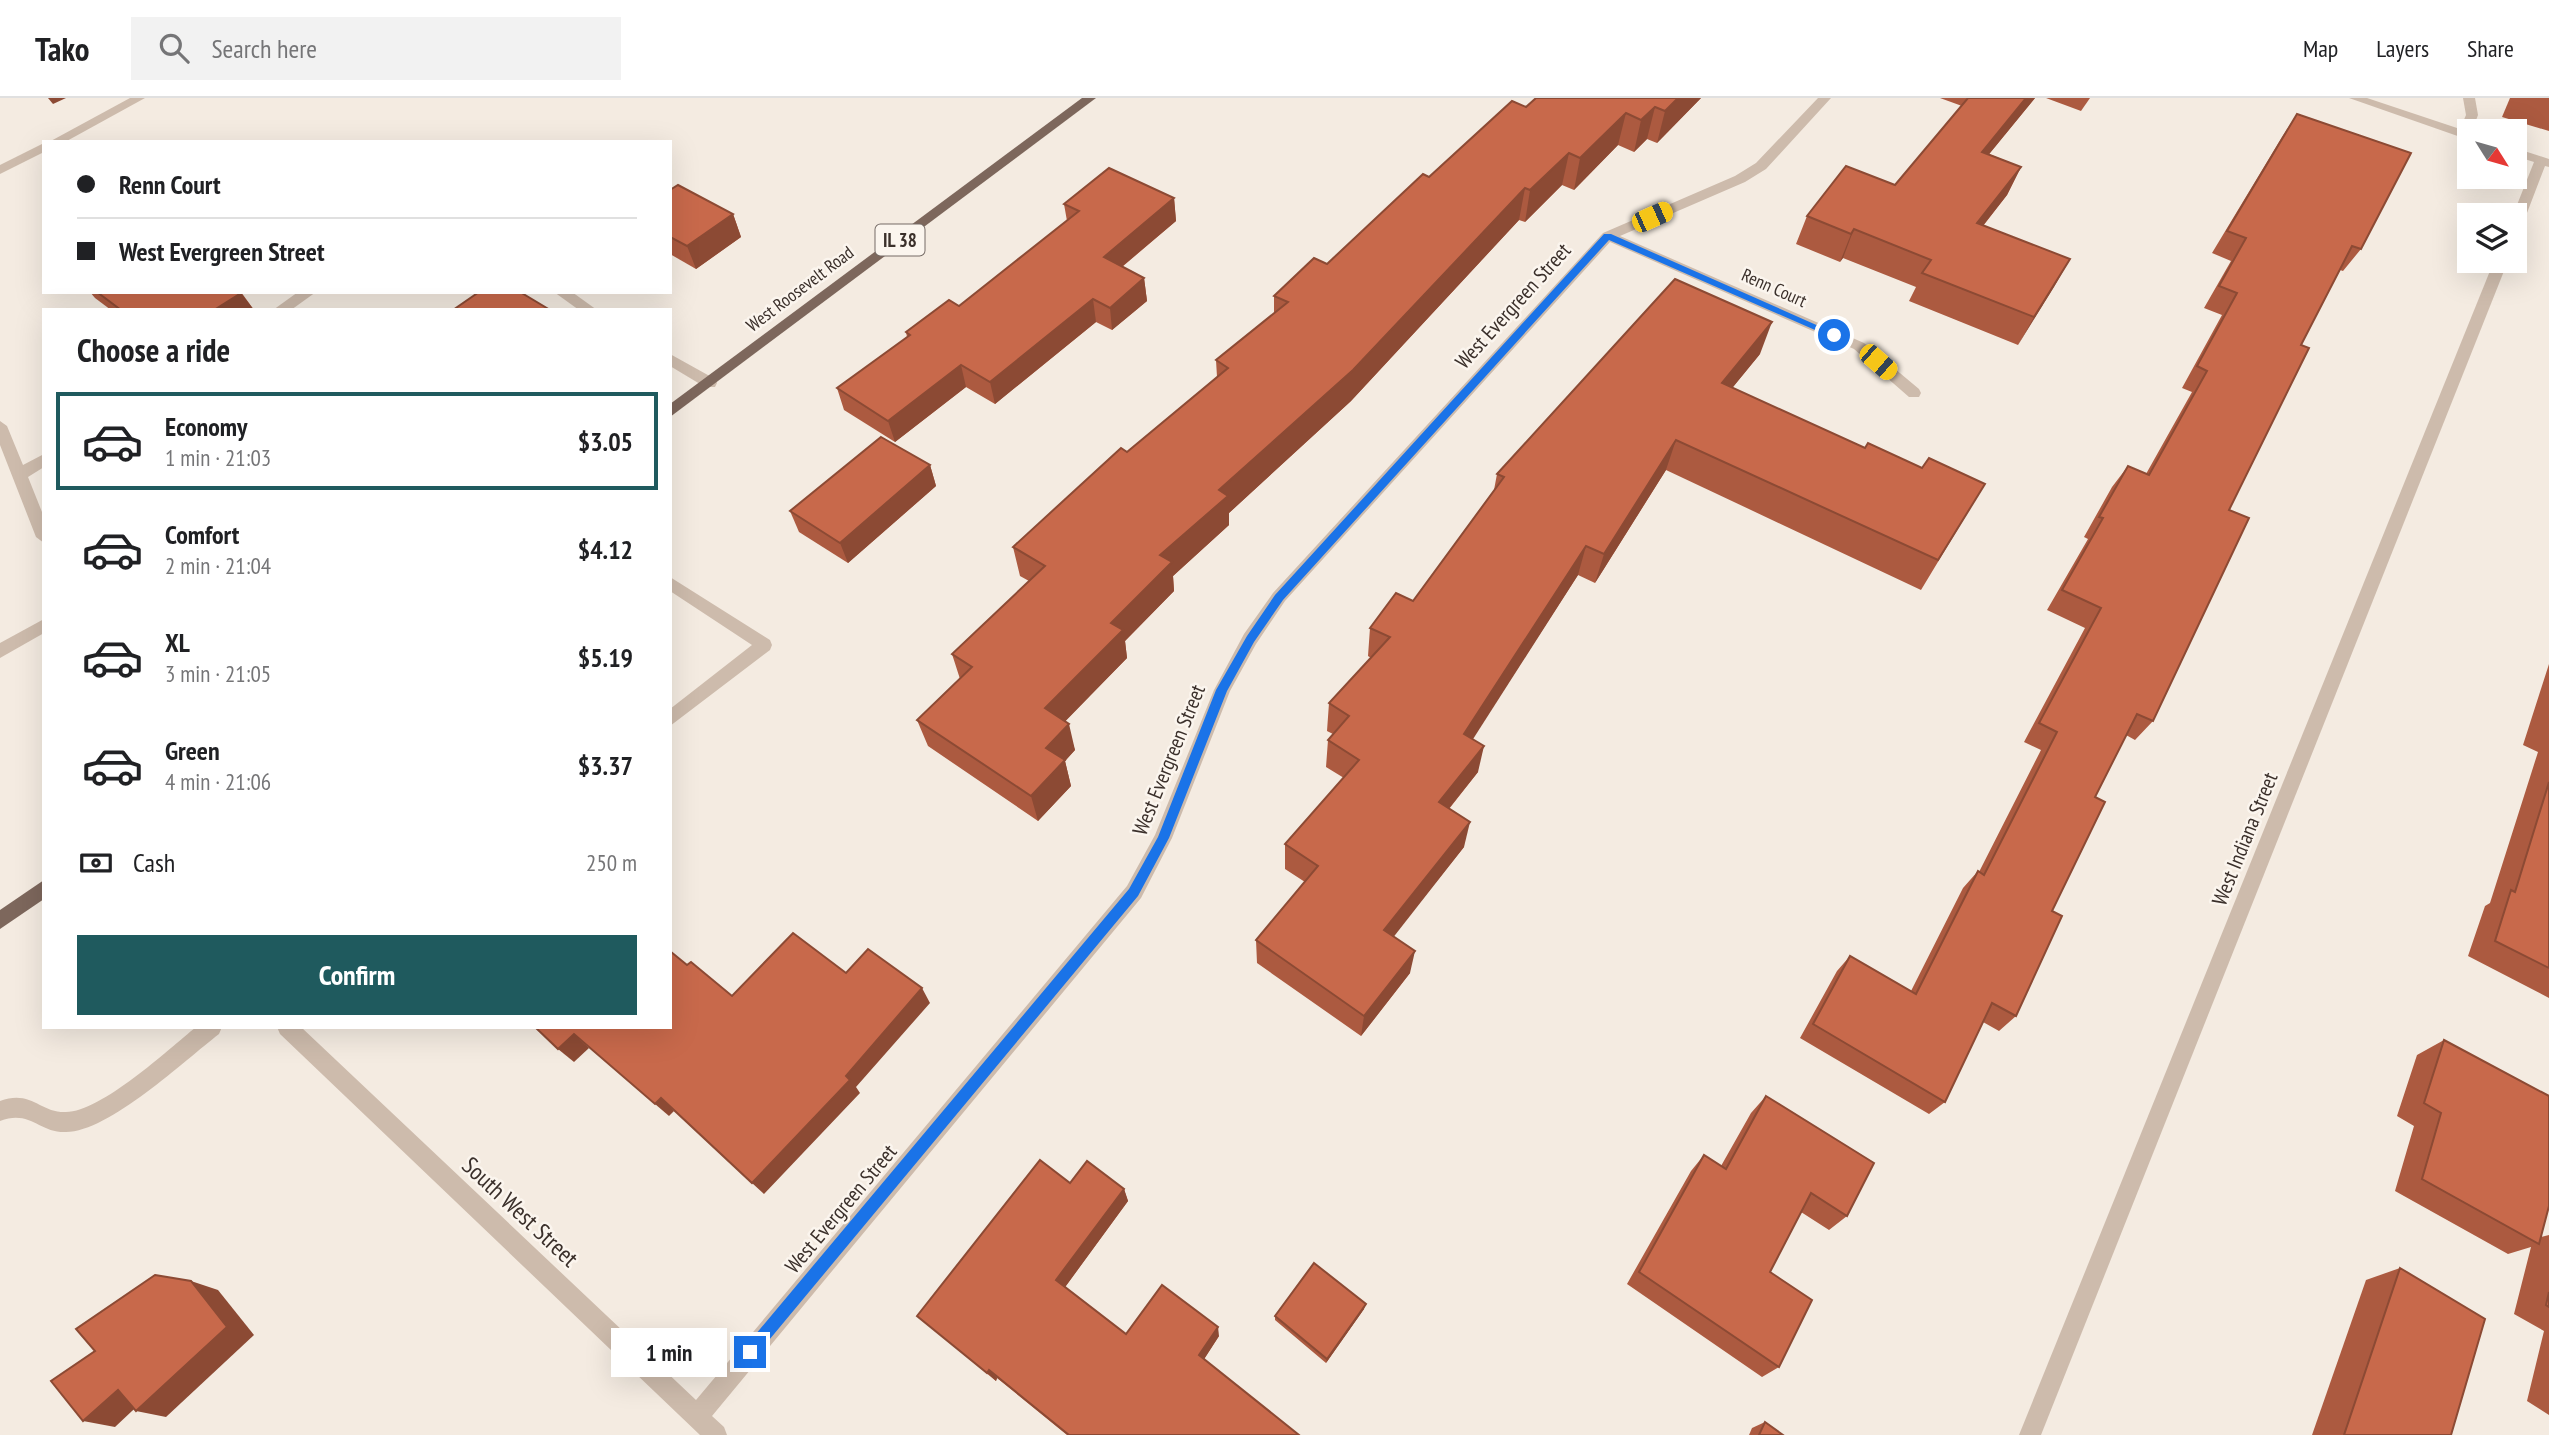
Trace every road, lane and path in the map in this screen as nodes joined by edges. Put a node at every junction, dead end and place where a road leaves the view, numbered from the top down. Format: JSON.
{"nodes":[{"id":1,"x":139,"y":98,"type":"edge"},
{"id":2,"x":1090,"y":98,"type":"edge"},
{"id":3,"x":1825,"y":98,"type":"edge"},
{"id":4,"x":2355,"y":98,"type":"edge"},
{"id":5,"x":2469,"y":98,"type":"edge"},
{"id":6,"x":2471,"y":119,"type":"edge"},
{"id":7,"x":2457,"y":133,"type":"edge"},
{"id":8,"x":59,"y":140,"type":"edge"},
{"id":9,"x":42,"y":148,"type":"edge"},
{"id":10,"x":2527,"y":156,"type":"edge"},
{"id":11,"x":2545,"y":162,"type":"edge"},
{"id":12,"x":0,"y":170,"type":"edge"},
{"id":13,"x":2526,"y":203,"type":"edge"},
{"id":14,"x":1608,"y":236,"type":"junction"},
{"id":15,"x":2496,"y":273,"type":"edge"},
{"id":16,"x":306,"y":294,"type":"edge"},
{"id":17,"x":564,"y":294,"type":"edge"},
{"id":18,"x":283,"y":308,"type":"edge"},
{"id":19,"x":587,"y":308,"type":"edge"},
{"id":20,"x":672,"y":360,"type":"edge"},
{"id":21,"x":710,"y":383,"type":"junction"},
{"id":22,"x":1914,"y":393,"type":"dead end"},
{"id":23,"x":672,"y":411,"type":"edge"},
{"id":24,"x":0,"y":426,"type":"edge"},
{"id":25,"x":42,"y":460,"type":"edge"},
{"id":26,"x":19,"y":474,"type":"junction"},
{"id":27,"x":42,"y":532,"type":"edge"},
{"id":28,"x":672,"y":584,"type":"edge"},
{"id":29,"x":42,"y":626,"type":"edge"},
{"id":30,"x":0,"y":651,"type":"edge"},
{"id":31,"x":672,"y":717,"type":"edge"},
{"id":32,"x":42,"y":890,"type":"edge"},
{"id":33,"x":0,"y":921,"type":"edge"},
{"id":34,"x":209,"y":1029,"type":"edge"},
{"id":35,"x":289,"y":1029,"type":"edge"},
{"id":36,"x":0,"y":1111,"type":"edge"},
{"id":37,"x":697,"y":1416,"type":"junction"},
{"id":38,"x":716,"y":1435,"type":"edge"},
{"id":39,"x":2030,"y":1435,"type":"edge"}],
"edges":[{"from":1,"to":8,"type":"street"},
{"from":2,"to":21,"type":"main road","name":"West Roosevelt Road","number":"IL 38"},
{"from":3,"to":14,"type":"street","name":"West Evergreen Street"},
{"from":4,"to":7,"type":"street"},
{"from":5,"to":6,"type":"street"},
{"from":9,"to":12,"type":"street"},
{"from":10,"to":11,"type":"street"},
{"from":11,"to":13,"type":"street"},
{"from":14,"to":22,"type":"street","name":"Renn Court"},
{"from":14,"to":37,"type":"street","name":"West Evergreen Street"},
{"from":15,"to":39,"type":"street","name":"West Indiana Street"},
{"from":16,"to":18,"type":"street"},
{"from":17,"to":19,"type":"street"},
{"from":20,"to":21,"type":"street"},
{"from":21,"to":23,"type":"main road","name":"West Roosevelt Road","number":"IL 38"},
{"from":24,"to":26,"type":"street"},
{"from":25,"to":26,"type":"street"},
{"from":26,"to":27,"type":"street"},
{"from":28,"to":31,"type":"street"},
{"from":29,"to":30,"type":"street"},
{"from":32,"to":33,"type":"main road"},
{"from":34,"to":36,"type":"street"},
{"from":35,"to":37,"type":"street","name":"South West Street"},
{"from":37,"to":38,"type":"street","name":"South West Street"}]}
